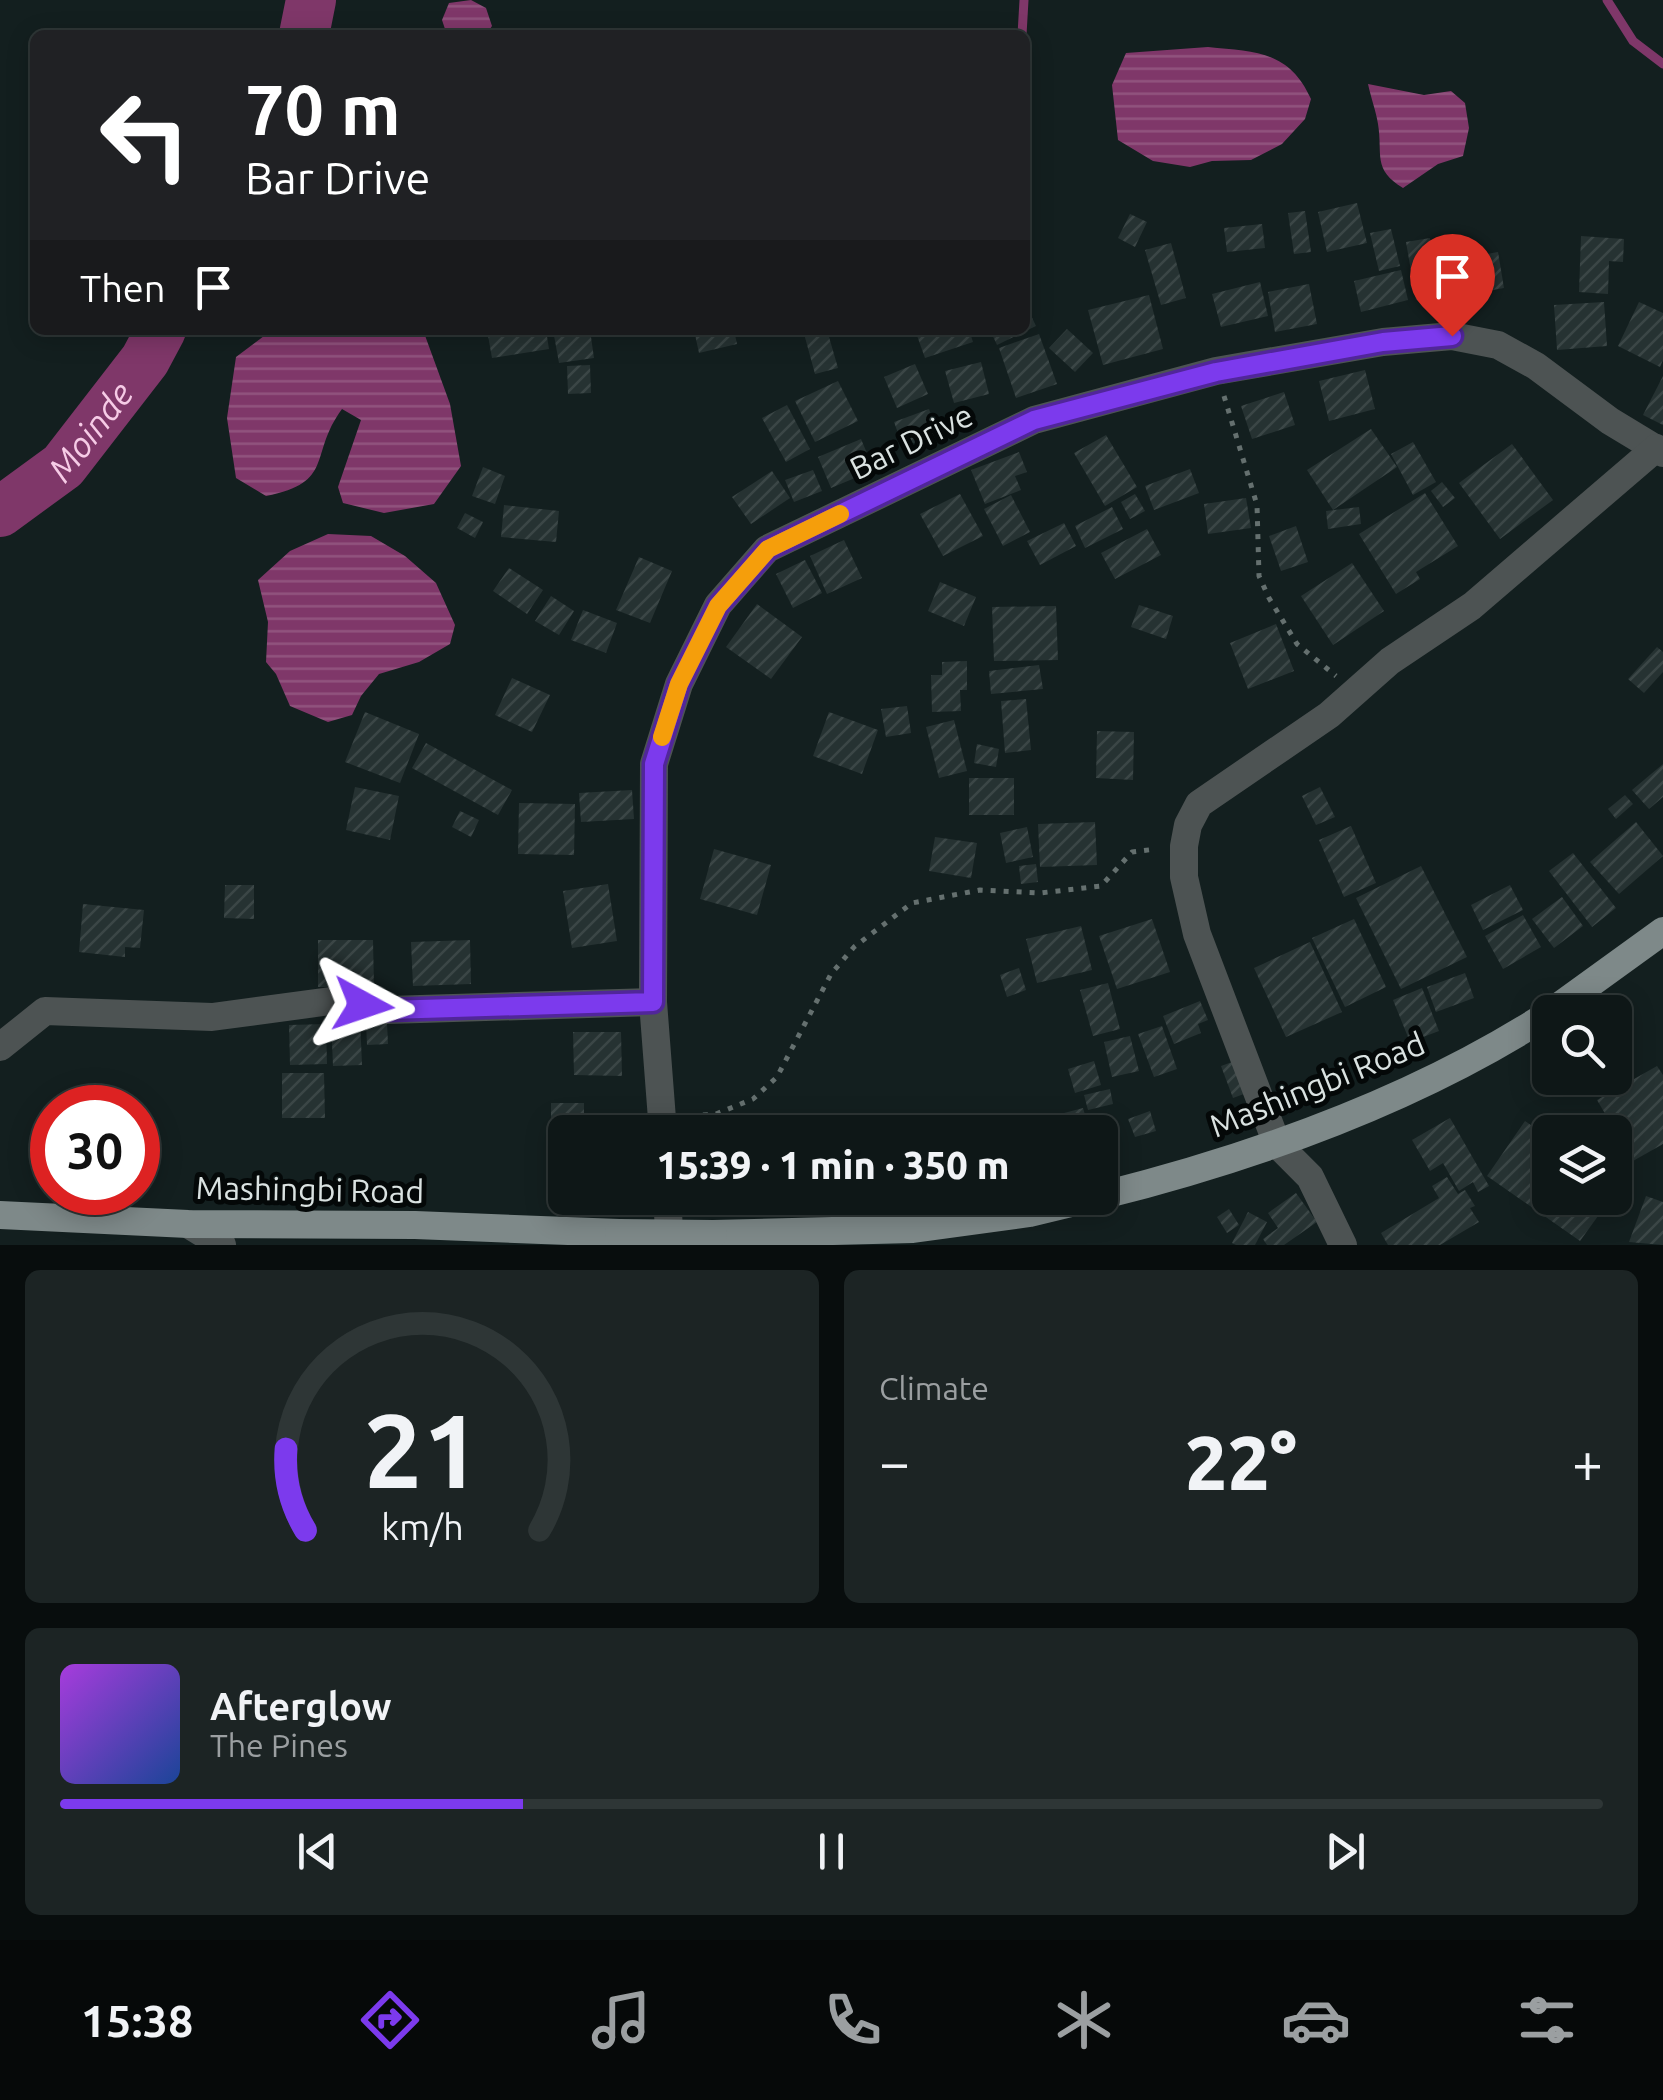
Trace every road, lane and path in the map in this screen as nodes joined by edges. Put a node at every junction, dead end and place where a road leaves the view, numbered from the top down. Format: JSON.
{"nodes":[{"id":1,"x":1216,"y":372,"type":"junction"},
{"id":2,"x":1660,"y":451,"type":"edge"},
{"id":3,"x":1354,"y":690,"type":"junction"},
{"id":4,"x":1184,"y":846,"type":"junction"},
{"id":5,"x":1663,"y":931,"type":"edge"},
{"id":6,"x":1575,"y":995,"type":"edge"},
{"id":7,"x":653,"y":1002,"type":"junction"},
{"id":8,"x":1532,"y":1023,"type":"edge"},
{"id":9,"x":0,"y":1047,"type":"edge"},
{"id":10,"x":661,"y":1115,"type":"edge"},
{"id":11,"x":711,"y":1115,"type":"edge"},
{"id":12,"x":1277,"y":1144,"type":"junction"},
{"id":13,"x":1118,"y":1192,"type":"edge"},
{"id":14,"x":668,"y":1215,"type":"edge"},
{"id":15,"x":1015,"y":1215,"type":"edge"},
{"id":16,"x":0,"y":1216,"type":"edge"},
{"id":17,"x":188,"y":1224,"type":"junction"},
{"id":18,"x":222,"y":1245,"type":"edge"},
{"id":19,"x":670,"y":1245,"type":"edge"},
{"id":20,"x":1343,"y":1245,"type":"edge"}],
"edges":[{"from":1,"to":2,"type":"street","name":"Bar Drive"},
{"from":1,"to":3,"type":"path"},
{"from":1,"to":7,"type":"street","name":"Bar Drive"},
{"from":2,"to":3,"type":"street"},
{"from":3,"to":4,"type":"street"},
{"from":4,"to":11,"type":"path"},
{"from":4,"to":12,"type":"street"},
{"from":5,"to":6,"type":"main road","name":"Mashingbi Road"},
{"from":7,"to":9,"type":"street"},
{"from":7,"to":10,"type":"street","name":"Bar Drive"},
{"from":8,"to":12,"type":"main road","name":"Mashingbi Road"},
{"from":12,"to":13,"type":"main road","name":"Mashingbi Road"},
{"from":12,"to":20,"type":"street"},
{"from":14,"to":19,"type":"street"},
{"from":15,"to":17,"type":"main road","name":"Mashingbi Road","bridge":true},
{"from":16,"to":17,"type":"main road","name":"Mashingbi Road"},
{"from":17,"to":18,"type":"street"}]}
